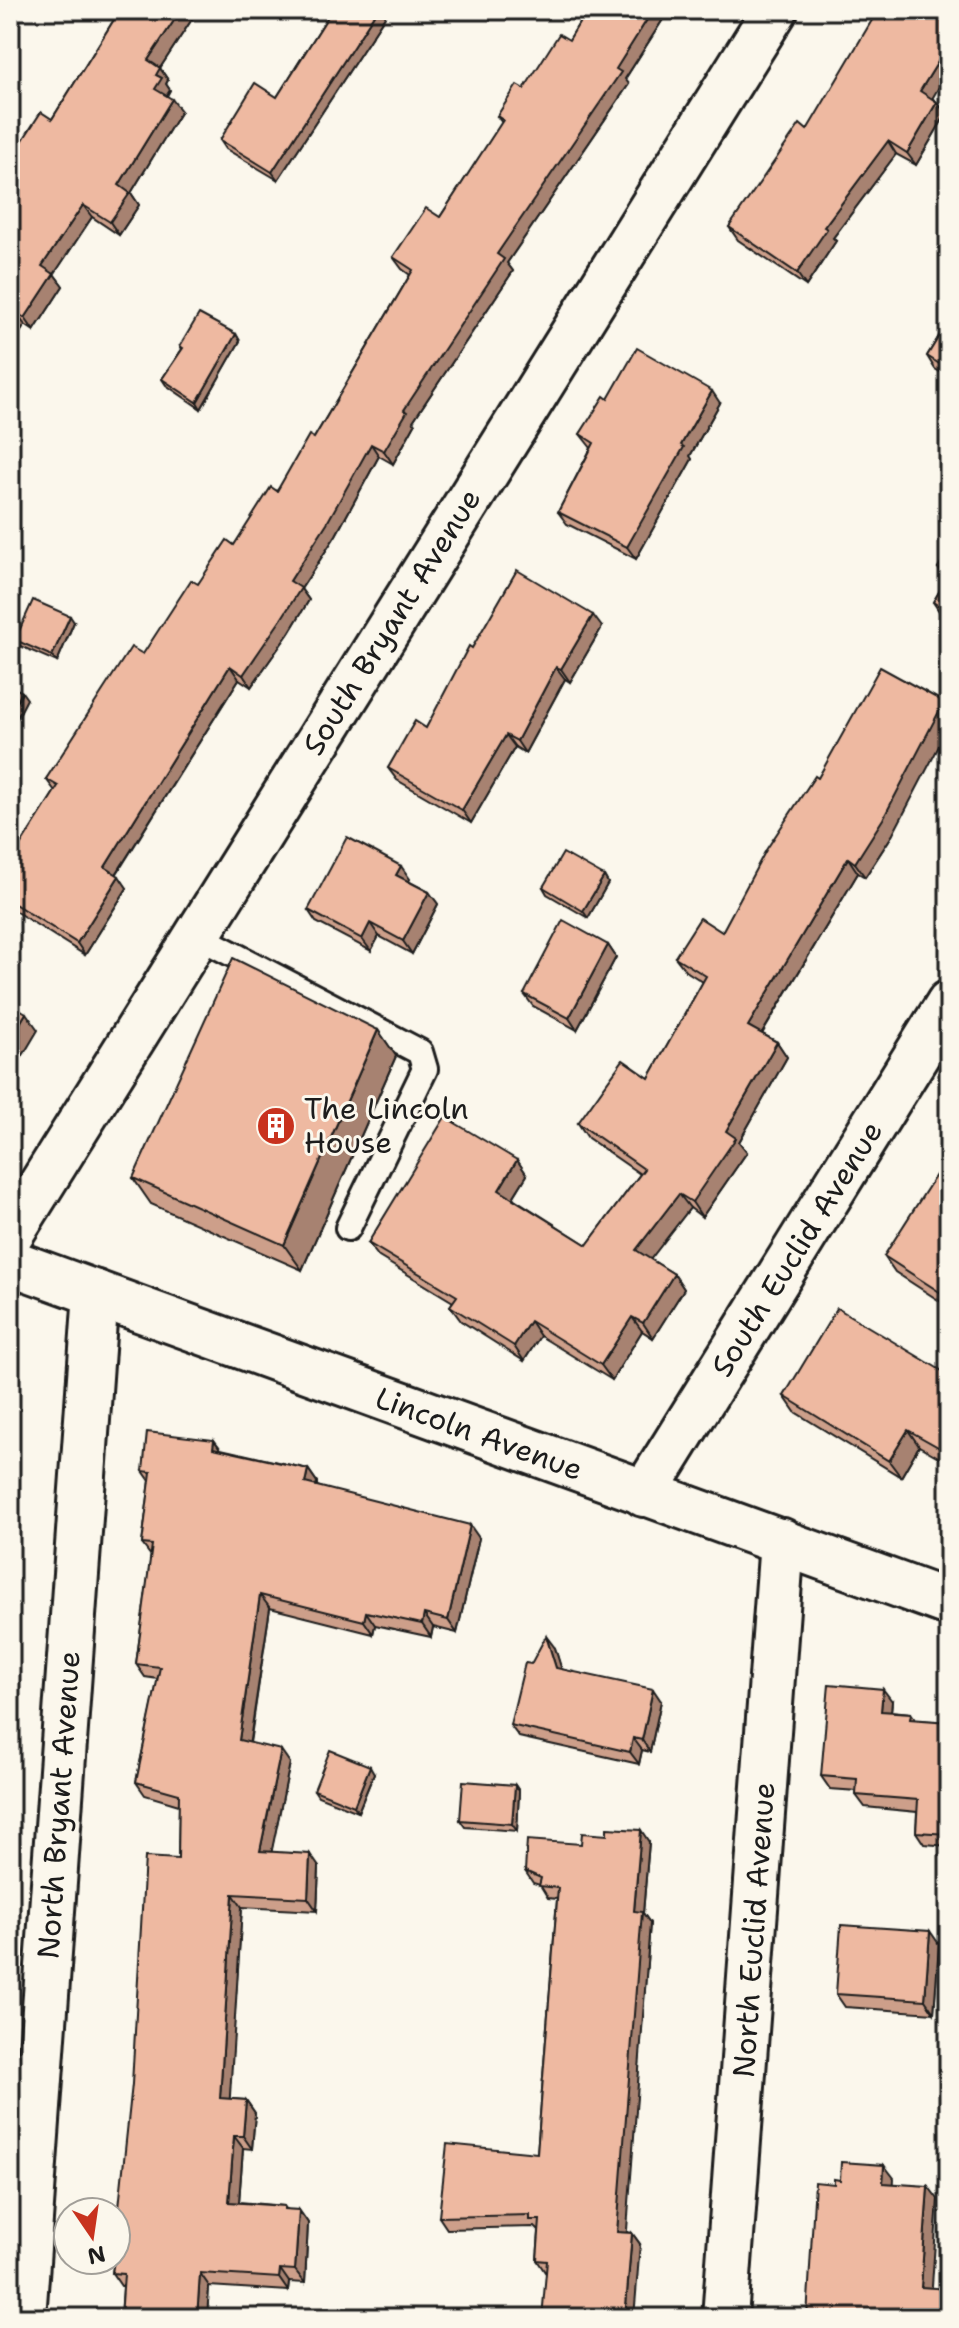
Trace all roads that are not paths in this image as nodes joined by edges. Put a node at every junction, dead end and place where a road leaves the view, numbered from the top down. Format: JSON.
{"nodes":[{"id":1,"x":775,"y":10,"type":"edge"},
{"id":2,"x":196,"y":935,"type":"junction"},
{"id":3,"x":949,"y":1003,"type":"edge"},
{"id":4,"x":348,"y":1228,"type":"dead end"},
{"id":5,"x":10,"y":1235,"type":"edge"},
{"id":6,"x":10,"y":1262,"type":"edge"},
{"id":7,"x":96,"y":1293,"type":"junction"},
{"id":8,"x":644,"y":1494,"type":"junction"},
{"id":9,"x":782,"y":1541,"type":"junction"},
{"id":10,"x":949,"y":1603,"type":"edge"},
{"id":11,"x":23,"y":2318,"type":"edge"},
{"id":12,"x":725,"y":2318,"type":"edge"}],
"edges":[{"from":1,"to":2,"type":"street","name":"South Bryant Avenue"},
{"from":2,"to":4,"type":"lane"},
{"from":2,"to":5,"type":"street","name":"South Bryant Avenue"},
{"from":3,"to":8,"type":"street","name":"South Euclid Avenue"},
{"from":6,"to":7,"type":"street","name":"Lincoln Avenue"},
{"from":7,"to":8,"type":"street","name":"Lincoln Avenue"},
{"from":7,"to":11,"type":"street","name":"North Bryant Avenue"},
{"from":8,"to":9,"type":"street","name":"Lincoln Avenue"},
{"from":9,"to":10,"type":"street","name":"Lincoln Avenue"},
{"from":9,"to":12,"type":"street","name":"North Euclid Avenue"}]}
